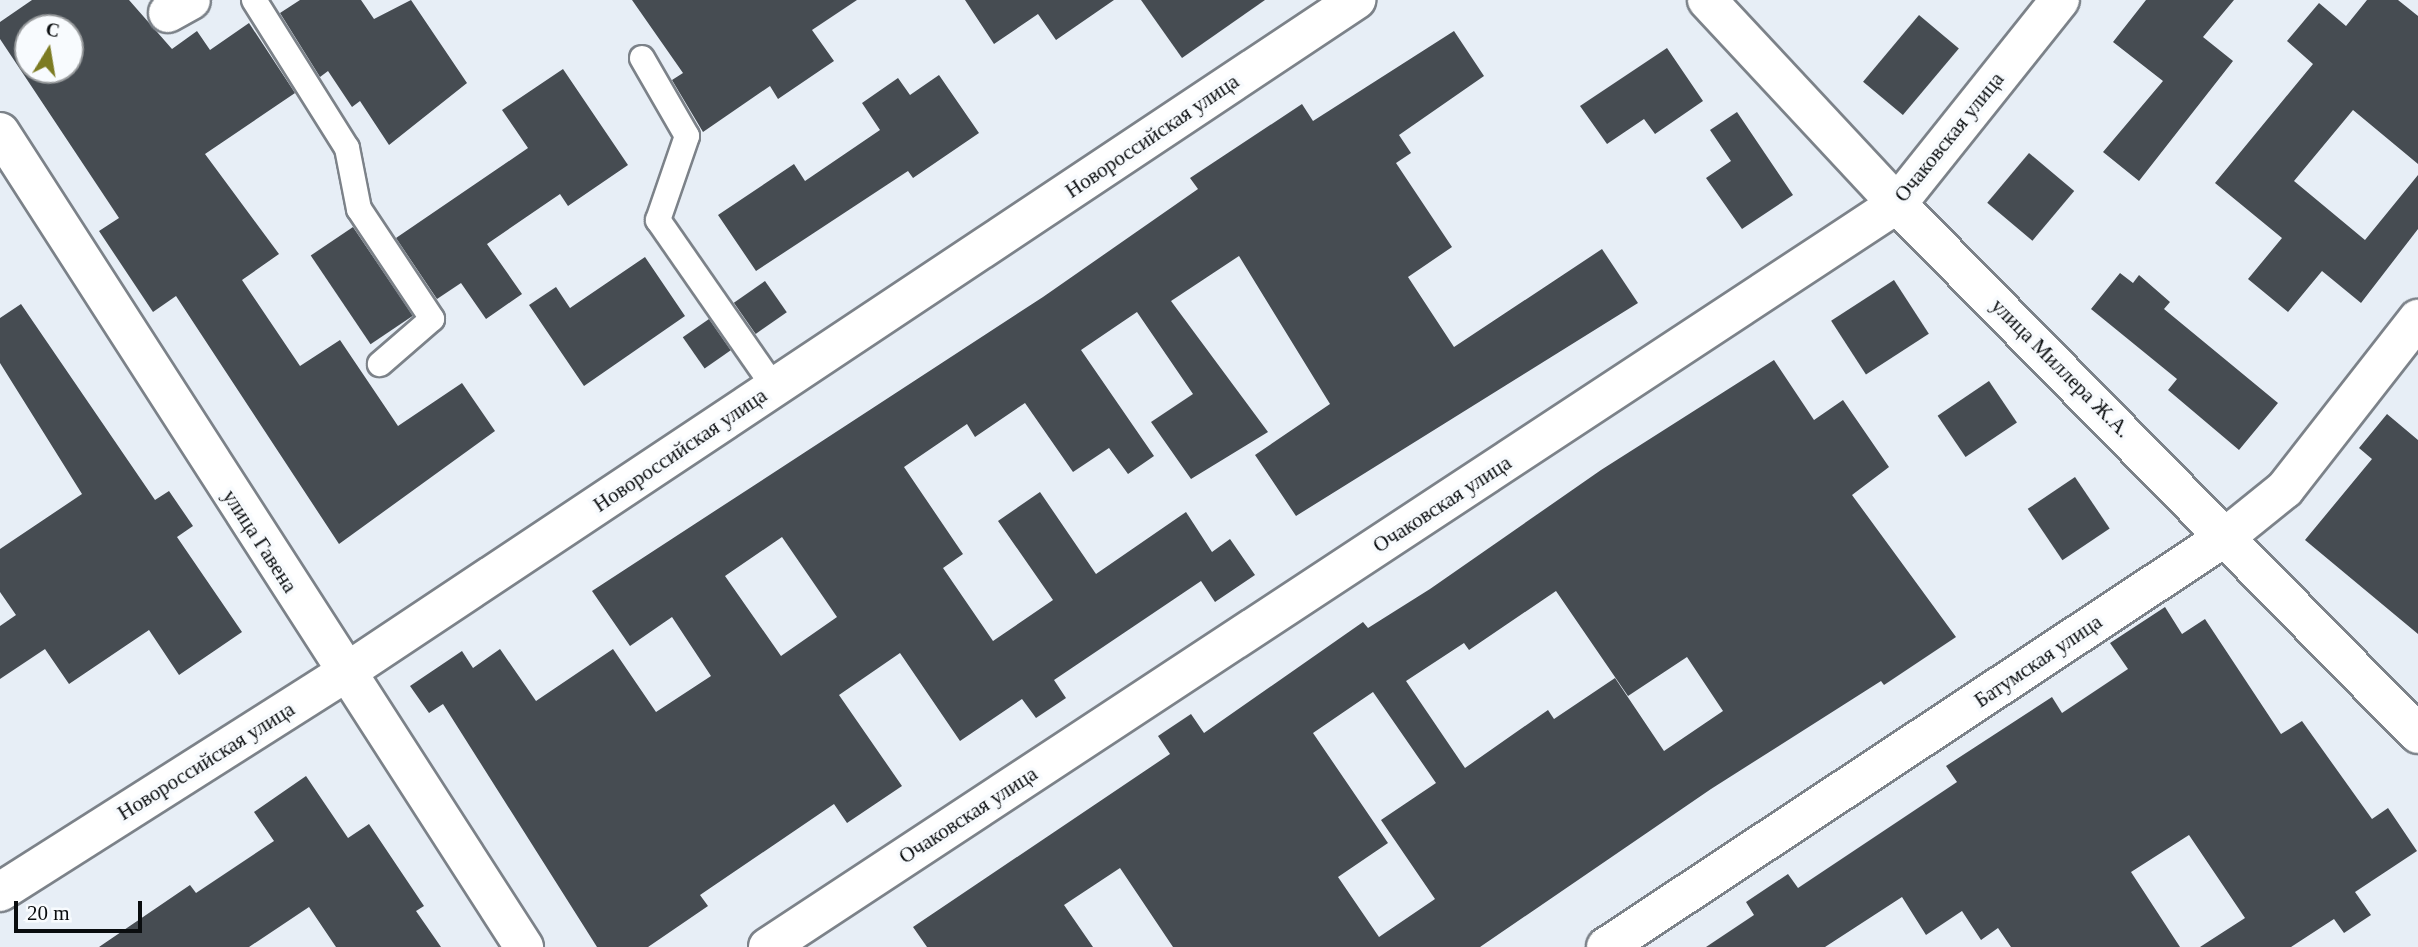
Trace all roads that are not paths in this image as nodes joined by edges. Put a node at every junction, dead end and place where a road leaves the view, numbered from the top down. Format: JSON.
{"nodes":[{"id":1,"x":254,"y":0,"type":"edge"},
{"id":2,"x":1356,"y":0,"type":"edge"},
{"id":3,"x":1707,"y":0,"type":"edge"},
{"id":4,"x":2060,"y":0,"type":"edge"},
{"id":5,"x":642,"y":58,"type":"dead end"},
{"id":6,"x":0,"y":132,"type":"edge"},
{"id":7,"x":1897,"y":204,"type":"junction"},
{"id":8,"x":2418,"y":319,"type":"edge"},
{"id":9,"x":380,"y":364,"type":"dead end"},
{"id":10,"x":774,"y":387,"type":"junction"},
{"id":11,"x":2228,"y":535,"type":"junction"},
{"id":12,"x":345,"y":673,"type":"junction"},
{"id":13,"x":2418,"y":733,"type":"edge"},
{"id":14,"x":0,"y":892,"type":"edge"},
{"id":15,"x":524,"y":947,"type":"edge"},
{"id":16,"x":768,"y":947,"type":"edge"},
{"id":17,"x":1606,"y":947,"type":"edge"}],
"edges":[{"from":1,"to":9,"type":"lane"},
{"from":2,"to":10,"type":"street","name":"Новороссийская улица"},
{"from":3,"to":7,"type":"street","name":"улица Миллера Ж.А."},
{"from":4,"to":7,"type":"street","name":"Очаковская улица"},
{"from":5,"to":10,"type":"lane"},
{"from":6,"to":12,"type":"street","name":"улица Гавена"},
{"from":7,"to":11,"type":"street","name":"улица Миллера Ж.А."},
{"from":7,"to":16,"type":"street","name":"Очаковская улица"},
{"from":8,"to":11,"type":"street","name":"Батумская улица"},
{"from":10,"to":12,"type":"street","name":"Новороссийская улица"},
{"from":11,"to":13,"type":"street","name":"улица Миллера Ж.А."},
{"from":11,"to":17,"type":"street","name":"Батумская улица"},
{"from":12,"to":14,"type":"street","name":"Новороссийская улица"},
{"from":12,"to":15,"type":"street","name":"улица Гавена"}]}
